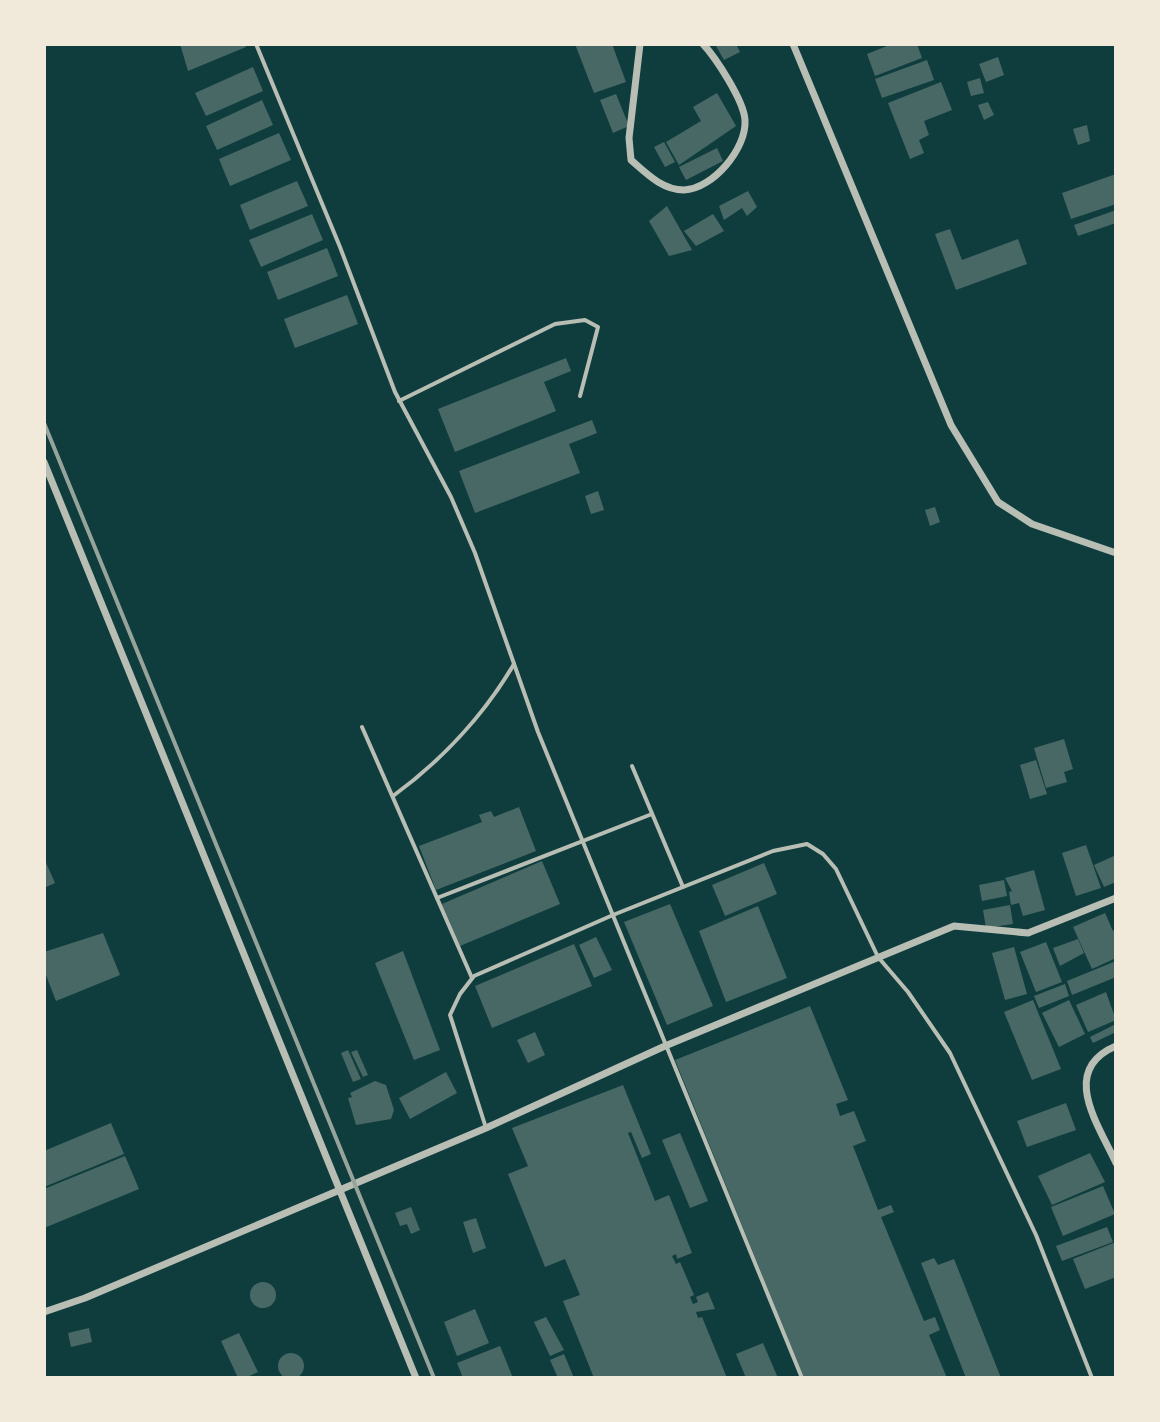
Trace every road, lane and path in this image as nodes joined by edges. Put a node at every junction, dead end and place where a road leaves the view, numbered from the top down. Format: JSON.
{"nodes":[{"id":1,"x":256,"y":44,"type":"edge"},
{"id":2,"x":640,"y":44,"type":"edge"},
{"id":3,"x":703,"y":44,"type":"edge"},
{"id":4,"x":793,"y":44,"type":"edge"},
{"id":5,"x":580,"y":396,"type":"dead end"},
{"id":6,"x":399,"y":401,"type":"junction"},
{"id":7,"x":44,"y":462,"type":"edge"},
{"id":8,"x":1116,"y":553,"type":"edge"},
{"id":9,"x":514,"y":664,"type":"junction"},
{"id":10,"x":362,"y":727,"type":"dead end"},
{"id":11,"x":632,"y":766,"type":"dead end"},
{"id":12,"x":393,"y":796,"type":"junction"},
{"id":13,"x":652,"y":814,"type":"junction"},
{"id":14,"x":583,"y":841,"type":"junction"},
{"id":15,"x":683,"y":887,"type":"junction"},
{"id":16,"x":437,"y":898,"type":"junction"},
{"id":17,"x":1116,"y":898,"type":"edge"},
{"id":18,"x":613,"y":915,"type":"junction"},
{"id":19,"x":878,"y":957,"type":"junction"},
{"id":20,"x":472,"y":978,"type":"junction"},
{"id":21,"x":665,"y":1046,"type":"junction"},
{"id":22,"x":1116,"y":1046,"type":"edge"},
{"id":23,"x":486,"y":1128,"type":"junction"},
{"id":24,"x":1116,"y":1163,"type":"edge"},
{"id":25,"x":338,"y":1188,"type":"junction"},
{"id":26,"x":44,"y":1312,"type":"edge"},
{"id":27,"x":416,"y":1378,"type":"edge"},
{"id":28,"x":802,"y":1378,"type":"edge"},
{"id":29,"x":1092,"y":1378,"type":"edge"}],
"edges":[{"from":1,"to":6,"type":"lane"},
{"from":2,"to":3,"type":"street"},
{"from":4,"to":8,"type":"street"},
{"from":5,"to":6,"type":"lane"},
{"from":6,"to":9,"type":"lane"},
{"from":7,"to":25,"type":"street"},
{"from":9,"to":12,"type":"lane"},
{"from":9,"to":14,"type":"lane"},
{"from":10,"to":12,"type":"lane"},
{"from":11,"to":13,"type":"lane"},
{"from":12,"to":16,"type":"lane"},
{"from":13,"to":14,"type":"lane"},
{"from":13,"to":15,"type":"lane"},
{"from":14,"to":16,"type":"lane"},
{"from":14,"to":18,"type":"lane"},
{"from":15,"to":18,"type":"lane"},
{"from":15,"to":19,"type":"lane"},
{"from":16,"to":20,"type":"lane"},
{"from":17,"to":19,"type":"street"},
{"from":18,"to":20,"type":"lane"},
{"from":18,"to":21,"type":"lane"},
{"from":19,"to":21,"type":"street"},
{"from":19,"to":29,"type":"lane"},
{"from":20,"to":23,"type":"lane"},
{"from":21,"to":23,"type":"street"},
{"from":21,"to":28,"type":"lane"},
{"from":22,"to":24,"type":"street"},
{"from":23,"to":25,"type":"street"},
{"from":25,"to":26,"type":"street"},
{"from":25,"to":27,"type":"street"}]}
